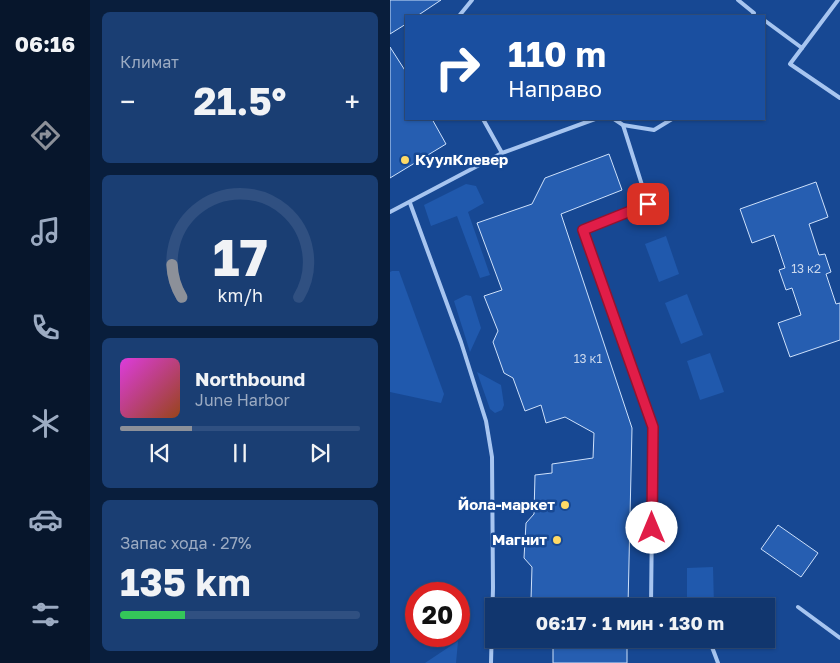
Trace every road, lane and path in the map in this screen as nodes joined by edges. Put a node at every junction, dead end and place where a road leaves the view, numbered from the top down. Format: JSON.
{"nodes":[{"id":1,"x":472,"y":0,"type":"edge"},
{"id":2,"x":738,"y":0,"type":"edge"},
{"id":3,"x":838,"y":0,"type":"edge"},
{"id":4,"x":460,"y":15,"type":"edge"},
{"id":5,"x":753,"y":15,"type":"edge"},
{"id":6,"x":765,"y":21,"type":"edge"},
{"id":7,"x":802,"y":48,"type":"junction"},
{"id":8,"x":840,"y":98,"type":"edge"},
{"id":9,"x":484,"y":120,"type":"edge"},
{"id":10,"x":592,"y":120,"type":"edge"},
{"id":11,"x":616,"y":120,"type":"edge"},
{"id":12,"x":670,"y":120,"type":"edge"},
{"id":13,"x":624,"y":125,"type":"junction"},
{"id":14,"x":502,"y":153,"type":"junction"},
{"id":15,"x":410,"y":203,"type":"junction"},
{"id":16,"x":390,"y":212,"type":"edge"},
{"id":17,"x":651,"y":598,"type":"edge"},
{"id":18,"x":798,"y":608,"type":"dead end"},
{"id":19,"x":840,"y":638,"type":"edge"},
{"id":20,"x":712,"y":648,"type":"edge"},
{"id":21,"x":491,"y":663,"type":"edge"},
{"id":22,"x":718,"y":663,"type":"edge"}],
"edges":[{"from":1,"to":4,"type":"lane"},
{"from":2,"to":5,"type":"lane"},
{"from":3,"to":7,"type":"lane"},
{"from":6,"to":7,"type":"lane"},
{"from":7,"to":8,"type":"lane"},
{"from":9,"to":14,"type":"lane"},
{"from":10,"to":14,"type":"lane"},
{"from":11,"to":13,"type":"lane"},
{"from":12,"to":13,"type":"lane"},
{"from":13,"to":17,"type":"lane"},
{"from":14,"to":15,"type":"lane"},
{"from":15,"to":16,"type":"lane"},
{"from":15,"to":21,"type":"lane"},
{"from":18,"to":19,"type":"lane"},
{"from":20,"to":22,"type":"lane"}]}
